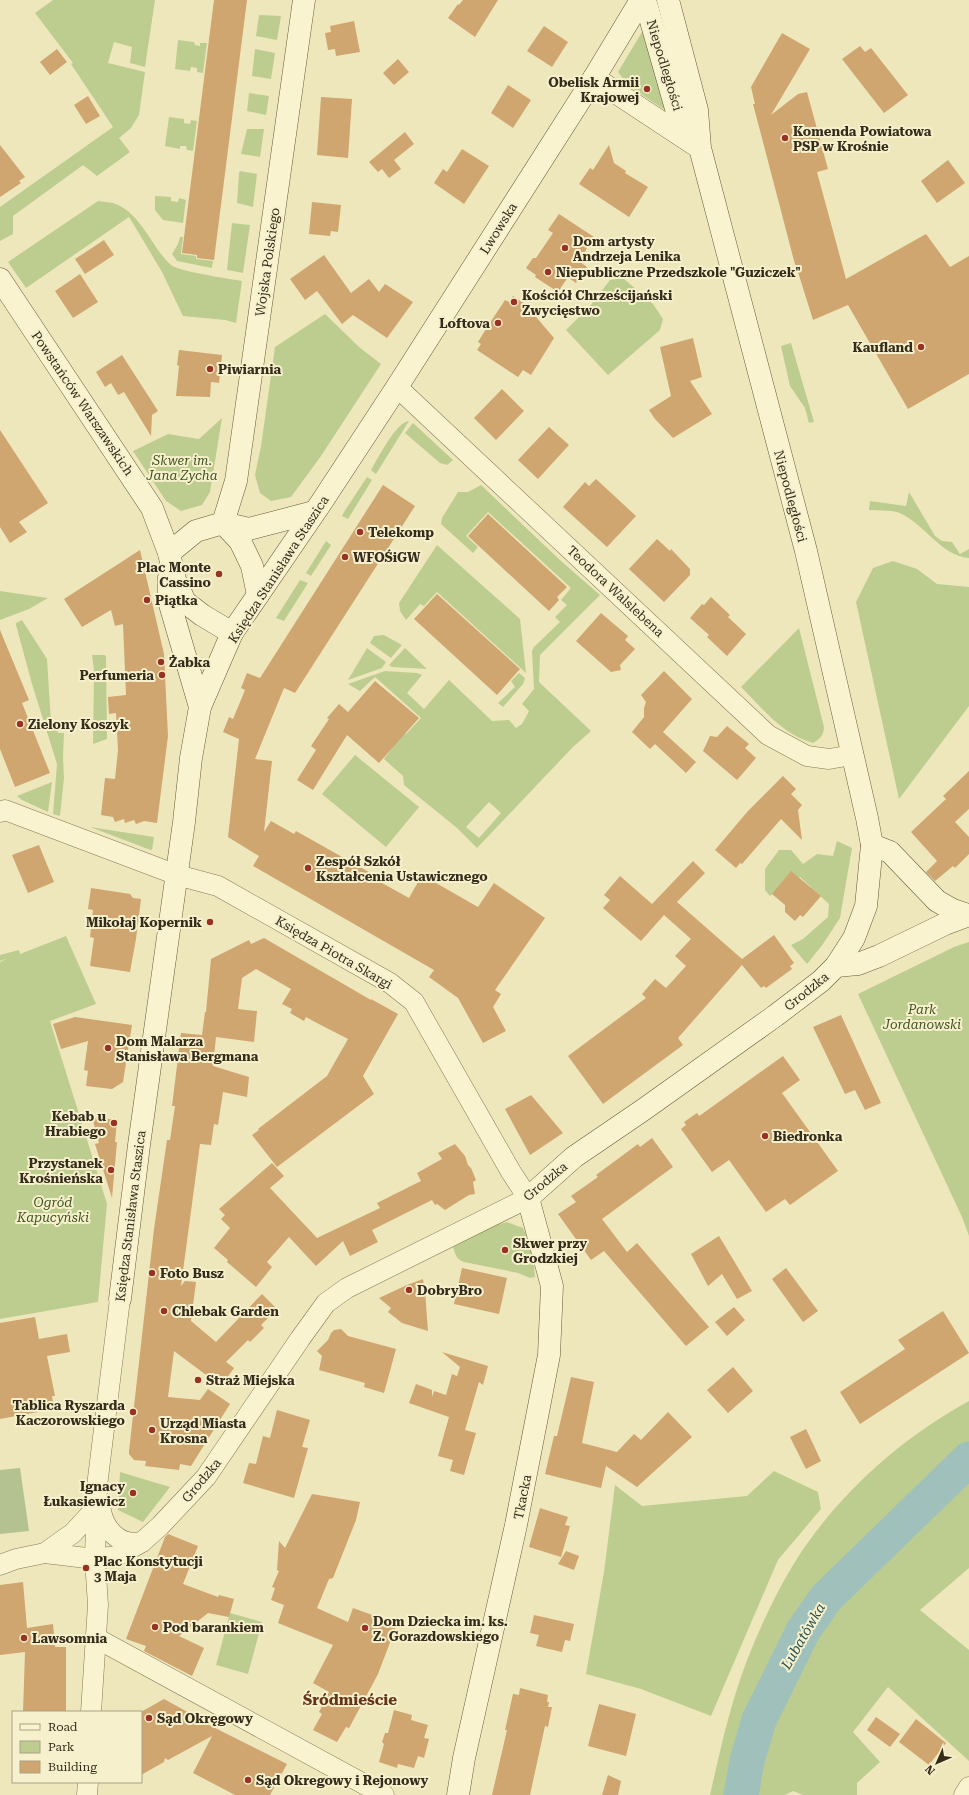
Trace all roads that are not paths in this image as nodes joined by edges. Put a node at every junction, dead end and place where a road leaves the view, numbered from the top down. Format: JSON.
{"nodes":[{"id":1,"x":304,"y":0,"type":"edge"},
{"id":2,"x":641,"y":0,"type":"edge"},
{"id":3,"x":645,"y":0,"type":"edge"},
{"id":4,"x":668,"y":0,"type":"edge"},
{"id":5,"x":594,"y":78,"type":"junction"},
{"id":6,"x":700,"y":148,"type":"junction"},
{"id":7,"x":0,"y":279,"type":"edge"},
{"id":8,"x":397,"y":387,"type":"junction"},
{"id":9,"x":353,"y":454,"type":"joint"},
{"id":10,"x":314,"y":512,"type":"junction"},
{"id":11,"x":223,"y":523,"type":"junction"},
{"id":12,"x":170,"y":552,"type":"junction"},
{"id":13,"x":258,"y":595,"type":"junction"},
{"id":14,"x":232,"y":633,"type":"junction"},
{"id":15,"x":200,"y":707,"type":"junction"},
{"id":16,"x":852,"y":755,"type":"junction"},
{"id":17,"x":0,"y":812,"type":"edge"},
{"id":18,"x":872,"y":845,"type":"junction"},
{"id":19,"x":177,"y":875,"type":"junction"},
{"id":20,"x":968,"y":915,"type":"edge"},
{"id":21,"x":836,"y":966,"type":"junction"},
{"id":22,"x":528,"y":1198,"type":"junction"},
{"id":23,"x":120,"y":1299,"type":"joint"},
{"id":24,"x":97,"y":1486,"type":"junction"},
{"id":25,"x":96,"y":1508,"type":"junction"},
{"id":26,"x":142,"y":1542,"type":"junction"},
{"id":27,"x":45,"y":1554,"type":"junction"},
{"id":28,"x":95,"y":1559,"type":"junction"},
{"id":29,"x":5,"y":1560,"type":"edge"},
{"id":30,"x":96,"y":1638,"type":"junction"},
{"id":31,"x":92,"y":1711,"type":"edge"},
{"id":32,"x":88,"y":1783,"type":"edge"},
{"id":33,"x":969,"y":1787,"type":"edge"},
{"id":34,"x":87,"y":1795,"type":"edge"},
{"id":35,"x":384,"y":1795,"type":"edge"},
{"id":36,"x":458,"y":1795,"type":"edge"},
{"id":37,"x":964,"y":1795,"type":"edge"}],
"edges":[{"from":1,"to":11,"type":"street","name":"Wojska Polskiego"},
{"from":2,"to":5,"type":"street","name":"Lwowska"},
{"from":3,"to":6,"type":"street","name":"Niepodległości"},
{"from":4,"to":6,"type":"street","name":"Niepodległości"},
{"from":5,"to":6,"type":"street","name":"Niepodległości"},
{"from":5,"to":8,"type":"street","name":"Lwowska"},
{"from":6,"to":16,"type":"street","name":"Niepodległości"},
{"from":7,"to":12,"type":"street","name":"Powstańców Warszawskich"},
{"from":8,"to":9,"type":"street","name":"Lwowska"},
{"from":8,"to":16,"type":"street","name":"Teodora Walslebena"},
{"from":9,"to":10,"type":"street","name":"Księdza Stanisława Staszica"},
{"from":10,"to":11,"type":"street"},
{"from":10,"to":13,"type":"street","name":"Księdza Stanisława Staszica"},
{"from":11,"to":12,"type":"street"},
{"from":11,"to":13,"type":"street"},
{"from":12,"to":14,"type":"street"},
{"from":12,"to":15,"type":"street"},
{"from":13,"to":14,"type":"street","name":"Księdza Stanisława Staszica"},
{"from":14,"to":15,"type":"street","name":"Księdza Stanisława Staszica"},
{"from":15,"to":19,"type":"street","name":"Księdza Stanisława Staszica"},
{"from":16,"to":18,"type":"street","name":"Niepodległości"},
{"from":17,"to":19,"type":"street"},
{"from":18,"to":20,"type":"street"},
{"from":18,"to":21,"type":"street","name":"Niepodległości"},
{"from":19,"to":22,"type":"street","name":"Księdza Piotra Skargi"},
{"from":19,"to":23,"type":"street","name":"Księdza Stanisława Staszica"},
{"from":20,"to":21,"type":"street","name":"Grodzka"},
{"from":21,"to":22,"type":"street","name":"Grodzka"},
{"from":22,"to":26,"type":"street","name":"Grodzka"},
{"from":22,"to":36,"type":"street","name":"Tkacka"},
{"from":23,"to":24,"type":"street","name":"Księdza Stanisława Staszica"},
{"from":24,"to":25,"type":"street","name":"Księdza Stanisława Staszica"},
{"from":24,"to":26,"type":"street"},
{"from":25,"to":27,"type":"street"},
{"from":25,"to":28,"type":"street","name":"Księdza Stanisława Staszica"},
{"from":26,"to":28,"type":"street","name":"Grodzka"},
{"from":27,"to":28,"type":"street"},
{"from":27,"to":29,"type":"street"},
{"from":28,"to":30,"type":"street"},
{"from":30,"to":31,"type":"street"},
{"from":30,"to":35,"type":"street"},
{"from":32,"to":34,"type":"street"},
{"from":33,"to":37,"type":"street"}]}
